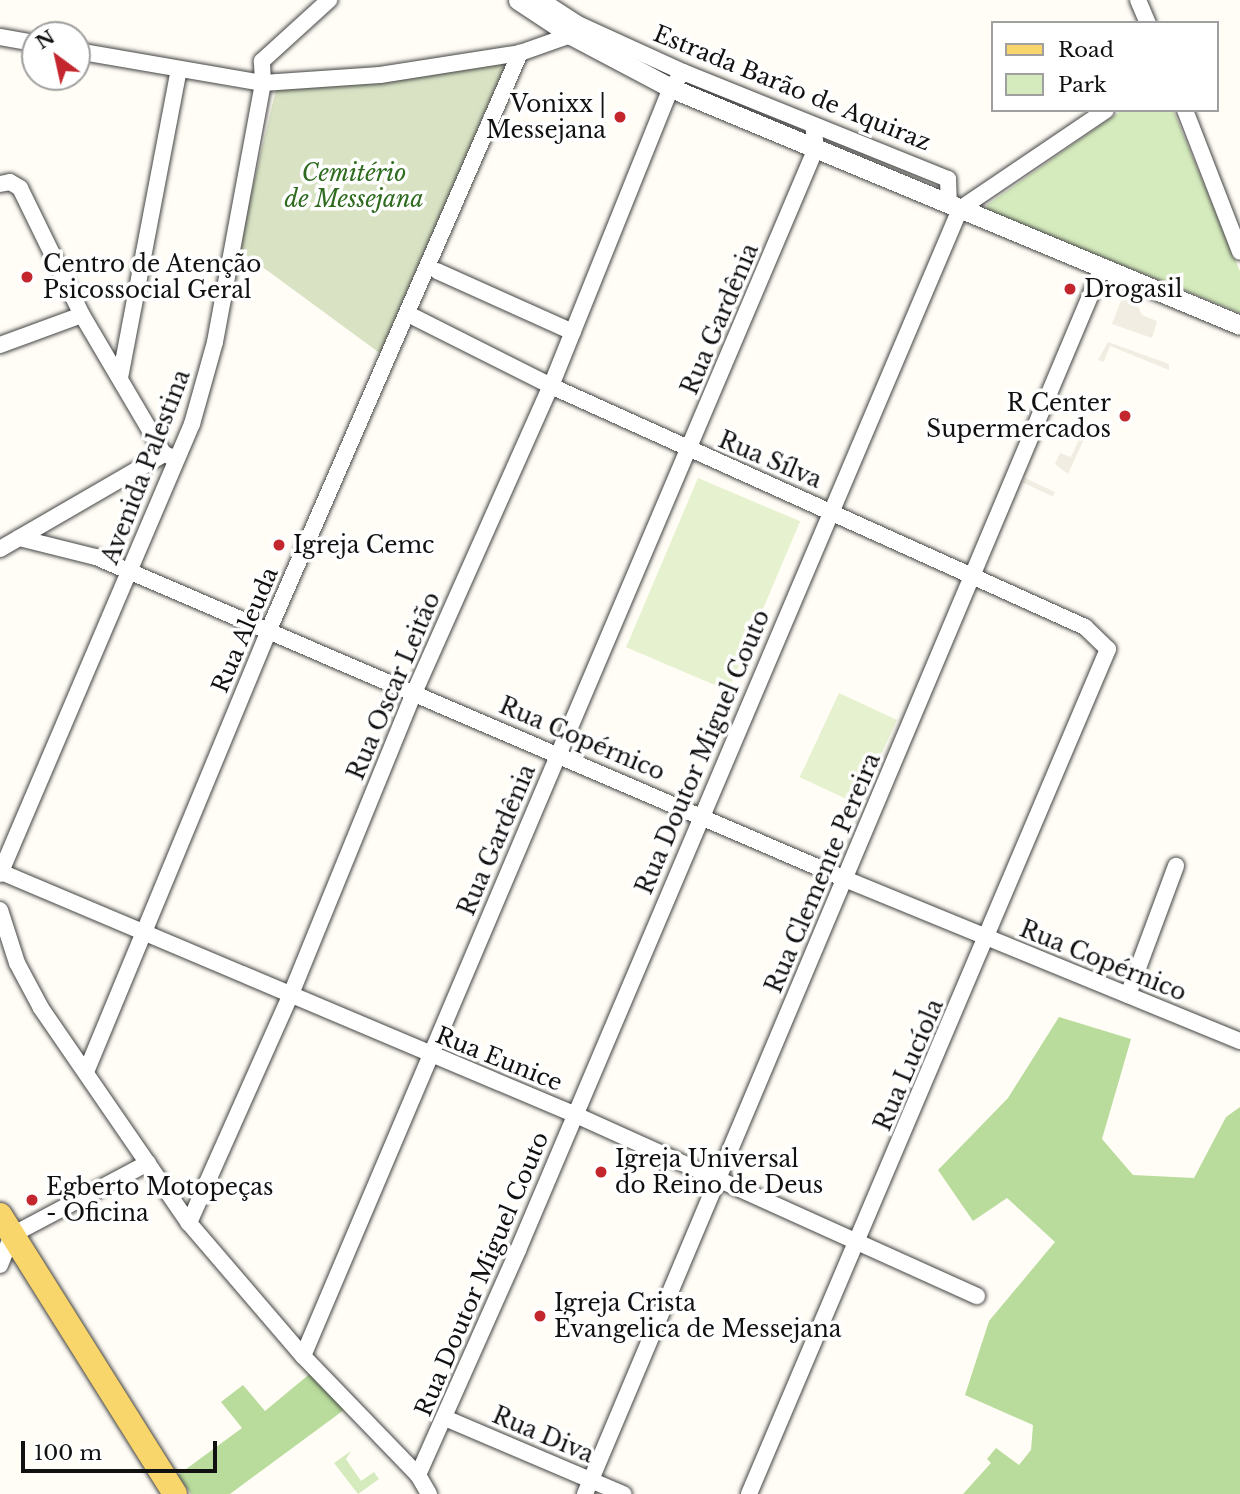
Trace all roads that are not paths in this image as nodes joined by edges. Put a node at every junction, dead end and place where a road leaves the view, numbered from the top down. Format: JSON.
{"nodes":[{"id":1,"x":329,"y":0,"type":"edge"},
{"id":2,"x":518,"y":0,"type":"edge"},
{"id":3,"x":1138,"y":0,"type":"edge"},
{"id":4,"x":543,"y":1,"type":"edge"},
{"id":5,"x":1147,"y":21,"type":"edge"},
{"id":6,"x":2,"y":33,"type":"edge"},
{"id":7,"x":571,"y":36,"type":"junction"},
{"id":8,"x":21,"y":39,"type":"edge"},
{"id":9,"x":602,"y":43,"type":"junction"},
{"id":10,"x":520,"y":53,"type":"junction"},
{"id":11,"x":91,"y":54,"type":"edge"},
{"id":12,"x":179,"y":70,"type":"junction"},
{"id":13,"x":677,"y":80,"type":"junction"},
{"id":14,"x":263,"y":82,"type":"junction"},
{"id":15,"x":753,"y":100,"type":"junction"},
{"id":16,"x":1103,"y":112,"type":"edge"},
{"id":17,"x":1186,"y":112,"type":"edge"},
{"id":18,"x":760,"y":125,"type":"junction"},
{"id":19,"x":813,"y":125,"type":"junction"},
{"id":20,"x":816,"y":148,"type":"junction"},
{"id":21,"x":0,"y":184,"type":"edge"},
{"id":22,"x":954,"y":207,"type":"junction"},
{"id":23,"x":1240,"y":252,"type":"edge"},
{"id":24,"x":1101,"y":270,"type":"junction"},
{"id":25,"x":437,"y":271,"type":"dead end"},
{"id":26,"x":408,"y":314,"type":"junction"},
{"id":27,"x":82,"y":315,"type":"junction"},
{"id":28,"x":1240,"y":325,"type":"edge"},
{"id":29,"x":573,"y":332,"type":"junction"},
{"id":30,"x":0,"y":345,"type":"edge"},
{"id":31,"x":120,"y":377,"type":"junction"},
{"id":32,"x":551,"y":386,"type":"junction"},
{"id":33,"x":689,"y":450,"type":"junction"},
{"id":34,"x":171,"y":456,"type":"junction"},
{"id":35,"x":832,"y":511,"type":"junction"},
{"id":36,"x":19,"y":538,"type":"junction"},
{"id":37,"x":0,"y":549,"type":"edge"},
{"id":38,"x":130,"y":573,"type":"junction"},
{"id":39,"x":971,"y":576,"type":"junction"},
{"id":40,"x":267,"y":634,"type":"junction"},
{"id":41,"x":1108,"y":652,"type":"joint"},
{"id":42,"x":414,"y":693,"type":"junction"},
{"id":43,"x":559,"y":753,"type":"junction"},
{"id":44,"x":700,"y":815,"type":"junction"},
{"id":45,"x":1176,"y":866,"type":"dead end"},
{"id":46,"x":0,"y":874,"type":"edge"},
{"id":47,"x":845,"y":879,"type":"junction"},
{"id":48,"x":0,"y":909,"type":"edge"},
{"id":49,"x":145,"y":935,"type":"junction"},
{"id":50,"x":986,"y":939,"type":"junction"},
{"id":51,"x":291,"y":994,"type":"junction"},
{"id":52,"x":1128,"y":995,"type":"junction"},
{"id":53,"x":1240,"y":1041,"type":"edge"},
{"id":54,"x":430,"y":1056,"type":"junction"},
{"id":55,"x":86,"y":1072,"type":"junction"},
{"id":56,"x":576,"y":1115,"type":"junction"},
{"id":57,"x":148,"y":1163,"type":"junction"},
{"id":58,"x":716,"y":1178,"type":"junction"},
{"id":59,"x":189,"y":1223,"type":"junction"},
{"id":60,"x":859,"y":1241,"type":"junction"},
{"id":61,"x":3,"y":1243,"type":"edge"},
{"id":62,"x":977,"y":1296,"type":"dead end"},
{"id":63,"x":303,"y":1356,"type":"junction"},
{"id":64,"x":445,"y":1418,"type":"junction"},
{"id":65,"x":418,"y":1475,"type":"junction"},
{"id":66,"x":588,"y":1488,"type":"edge"},
{"id":67,"x":156,"y":1494,"type":"edge"},
{"id":68,"x":175,"y":1494,"type":"edge"},
{"id":69,"x":429,"y":1494,"type":"edge"},
{"id":70,"x":623,"y":1494,"type":"edge"},
{"id":71,"x":749,"y":1494,"type":"edge"}],
"edges":[{"from":1,"to":14,"type":"street","name":"Avenida Palestina"},
{"from":2,"to":4,"type":"street","name":"Estrada Barão de Aquiraz"},
{"from":2,"to":7,"type":"street","name":"Estrada Barão de Aquiraz"},
{"from":3,"to":5,"type":"street"},
{"from":4,"to":9,"type":"street","name":"Estrada Barão de Aquiraz"},
{"from":6,"to":8,"type":"street"},
{"from":7,"to":9,"type":"street","name":"Estrada Barão de Aquiraz"},
{"from":7,"to":10,"type":"street"},
{"from":9,"to":13,"type":"street","name":"Estrada Barão de Aquiraz"},
{"from":10,"to":14,"type":"street"},
{"from":10,"to":26,"type":"street","name":"Rua Aleuda"},
{"from":11,"to":12,"type":"street"},
{"from":12,"to":14,"type":"street"},
{"from":12,"to":31,"type":"street"},
{"from":13,"to":15,"type":"street","name":"Estrada Barão de Aquiraz"},
{"from":13,"to":18,"type":"street","name":"Estrada Barão de Aquiraz"},
{"from":13,"to":29,"type":"street","name":"Rua Oscar Leitão"},
{"from":14,"to":34,"type":"street","name":"Avenida Palestina"},
{"from":15,"to":18,"type":"street"},
{"from":15,"to":19,"type":"street","name":"Estrada Barão de Aquiraz"},
{"from":16,"to":22,"type":"street"},
{"from":17,"to":23,"type":"street"},
{"from":18,"to":20,"type":"street","name":"Estrada Barão de Aquiraz"},
{"from":19,"to":20,"type":"street"},
{"from":19,"to":22,"type":"street","name":"Estrada Barão de Aquiraz"},
{"from":20,"to":22,"type":"street","name":"Estrada Barão de Aquiraz"},
{"from":20,"to":33,"type":"street","name":"Rua Gardênia"},
{"from":21,"to":27,"type":"street"},
{"from":22,"to":24,"type":"street","name":"Estrada Barão de Aquiraz"},
{"from":22,"to":35,"type":"street","name":"Rua Doutor Miguel Couto"},
{"from":24,"to":28,"type":"street","name":"Estrada Barão de Aquiraz"},
{"from":24,"to":39,"type":"street","name":"Rua Clemente Pereira"},
{"from":25,"to":29,"type":"street"},
{"from":26,"to":32,"type":"street","name":"Rua Sílva"},
{"from":26,"to":40,"type":"street","name":"Rua Aleuda"},
{"from":27,"to":30,"type":"street"},
{"from":27,"to":31,"type":"street"},
{"from":29,"to":32,"type":"street","name":"Rua Oscar Leitão"},
{"from":31,"to":34,"type":"street"},
{"from":32,"to":33,"type":"street","name":"Rua Sílva"},
{"from":32,"to":42,"type":"street","name":"Rua Oscar Leitão"},
{"from":33,"to":35,"type":"street","name":"Rua Sílva"},
{"from":33,"to":43,"type":"street","name":"Rua Gardênia"},
{"from":34,"to":36,"type":"street"},
{"from":34,"to":38,"type":"street","name":"Avenida Palestina"},
{"from":35,"to":39,"type":"street","name":"Rua Sílva"},
{"from":35,"to":44,"type":"street","name":"Rua Doutor Miguel Couto"},
{"from":36,"to":37,"type":"street"},
{"from":36,"to":38,"type":"street","name":"Rua Copérnico"},
{"from":38,"to":40,"type":"street","name":"Rua Copérnico"},
{"from":38,"to":46,"type":"street","name":"Avenida Palestina"},
{"from":39,"to":41,"type":"street","name":"Rua Sílva"},
{"from":39,"to":47,"type":"street","name":"Rua Clemente Pereira"},
{"from":40,"to":42,"type":"street","name":"Rua Copérnico"},
{"from":40,"to":49,"type":"street","name":"Rua Aleuda"},
{"from":41,"to":50,"type":"street","name":"Rua Lucíola"},
{"from":42,"to":43,"type":"street","name":"Rua Copérnico"},
{"from":42,"to":51,"type":"street","name":"Rua Oscar Leitão"},
{"from":43,"to":44,"type":"street","name":"Rua Copérnico"},
{"from":43,"to":54,"type":"street","name":"Rua Gardênia"},
{"from":44,"to":47,"type":"street","name":"Rua Copérnico"},
{"from":44,"to":56,"type":"street","name":"Rua Doutor Miguel Couto"},
{"from":45,"to":52,"type":"street"},
{"from":46,"to":49,"type":"street","name":"Rua Eunice"},
{"from":47,"to":50,"type":"street","name":"Rua Copérnico"},
{"from":47,"to":58,"type":"street","name":"Rua Clemente Pereira"},
{"from":48,"to":55,"type":"street"},
{"from":49,"to":51,"type":"street","name":"Rua Eunice"},
{"from":49,"to":55,"type":"street","name":"Rua Aleuda"},
{"from":50,"to":52,"type":"street","name":"Rua Copérnico"},
{"from":50,"to":60,"type":"street","name":"Rua Lucíola"},
{"from":51,"to":54,"type":"street","name":"Rua Eunice"},
{"from":51,"to":59,"type":"street","name":"Rua Oscar Leitão"},
{"from":52,"to":53,"type":"street","name":"Rua Copérnico"},
{"from":54,"to":56,"type":"street","name":"Rua Eunice"},
{"from":54,"to":63,"type":"street","name":"Rua Gardênia"},
{"from":55,"to":57,"type":"street"},
{"from":56,"to":58,"type":"street","name":"Rua Eunice"},
{"from":56,"to":64,"type":"street","name":"Rua Doutor Miguel Couto"},
{"from":57,"to":59,"type":"street"},
{"from":57,"to":61,"type":"street"},
{"from":58,"to":60,"type":"street","name":"Rua Eunice"},
{"from":58,"to":66,"type":"street","name":"Rua Clemente Pereira"},
{"from":59,"to":63,"type":"street"},
{"from":60,"to":62,"type":"street","name":"Rua Eunice"},
{"from":60,"to":71,"type":"street","name":"Rua Lucíola"},
{"from":61,"to":67,"type":"main road"},
{"from":61,"to":68,"type":"main road"},
{"from":63,"to":65,"type":"street"},
{"from":64,"to":65,"type":"street","name":"Rua Doutor Miguel Couto"},
{"from":64,"to":66,"type":"street","name":"Rua Diva"},
{"from":65,"to":69,"type":"street"},
{"from":66,"to":70,"type":"street","name":"Rua Diva"}]}
